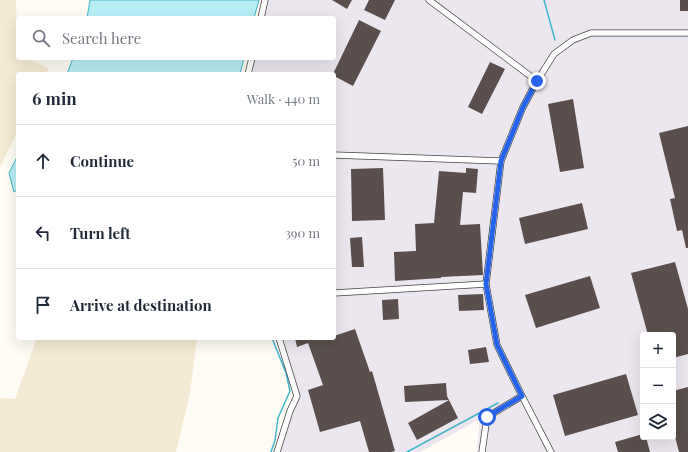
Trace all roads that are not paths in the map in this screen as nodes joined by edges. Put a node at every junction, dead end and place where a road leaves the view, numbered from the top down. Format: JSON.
{"nodes":[{"id":1,"x":265,"y":0,"type":"edge"},
{"id":2,"x":429,"y":0,"type":"edge"},
{"id":3,"x":261,"y":16,"type":"edge"},
{"id":4,"x":688,"y":34,"type":"edge"},
{"id":5,"x":252,"y":60,"type":"edge"},
{"id":6,"x":248,"y":72,"type":"edge"},
{"id":7,"x":537,"y":81,"type":"junction"},
{"id":8,"x":336,"y":155,"type":"edge"},
{"id":9,"x":501,"y":161,"type":"junction"},
{"id":10,"x":486,"y":284,"type":"junction"},
{"id":11,"x":336,"y":293,"type":"edge"},
{"id":12,"x":280,"y":340,"type":"edge"},
{"id":13,"x":522,"y":396,"type":"junction"},
{"id":14,"x":277,"y":452,"type":"edge"},
{"id":15,"x":482,"y":452,"type":"edge"},
{"id":16,"x":551,"y":452,"type":"edge"}],
"edges":[{"from":1,"to":3,"type":"street"},
{"from":2,"to":7,"type":"street"},
{"from":4,"to":7,"type":"street"},
{"from":5,"to":6,"type":"street"},
{"from":7,"to":9,"type":"street"},
{"from":8,"to":9,"type":"street"},
{"from":9,"to":10,"type":"street"},
{"from":10,"to":11,"type":"street"},
{"from":10,"to":13,"type":"street"},
{"from":12,"to":14,"type":"street"},
{"from":13,"to":15,"type":"street"},
{"from":13,"to":16,"type":"street"}]}
